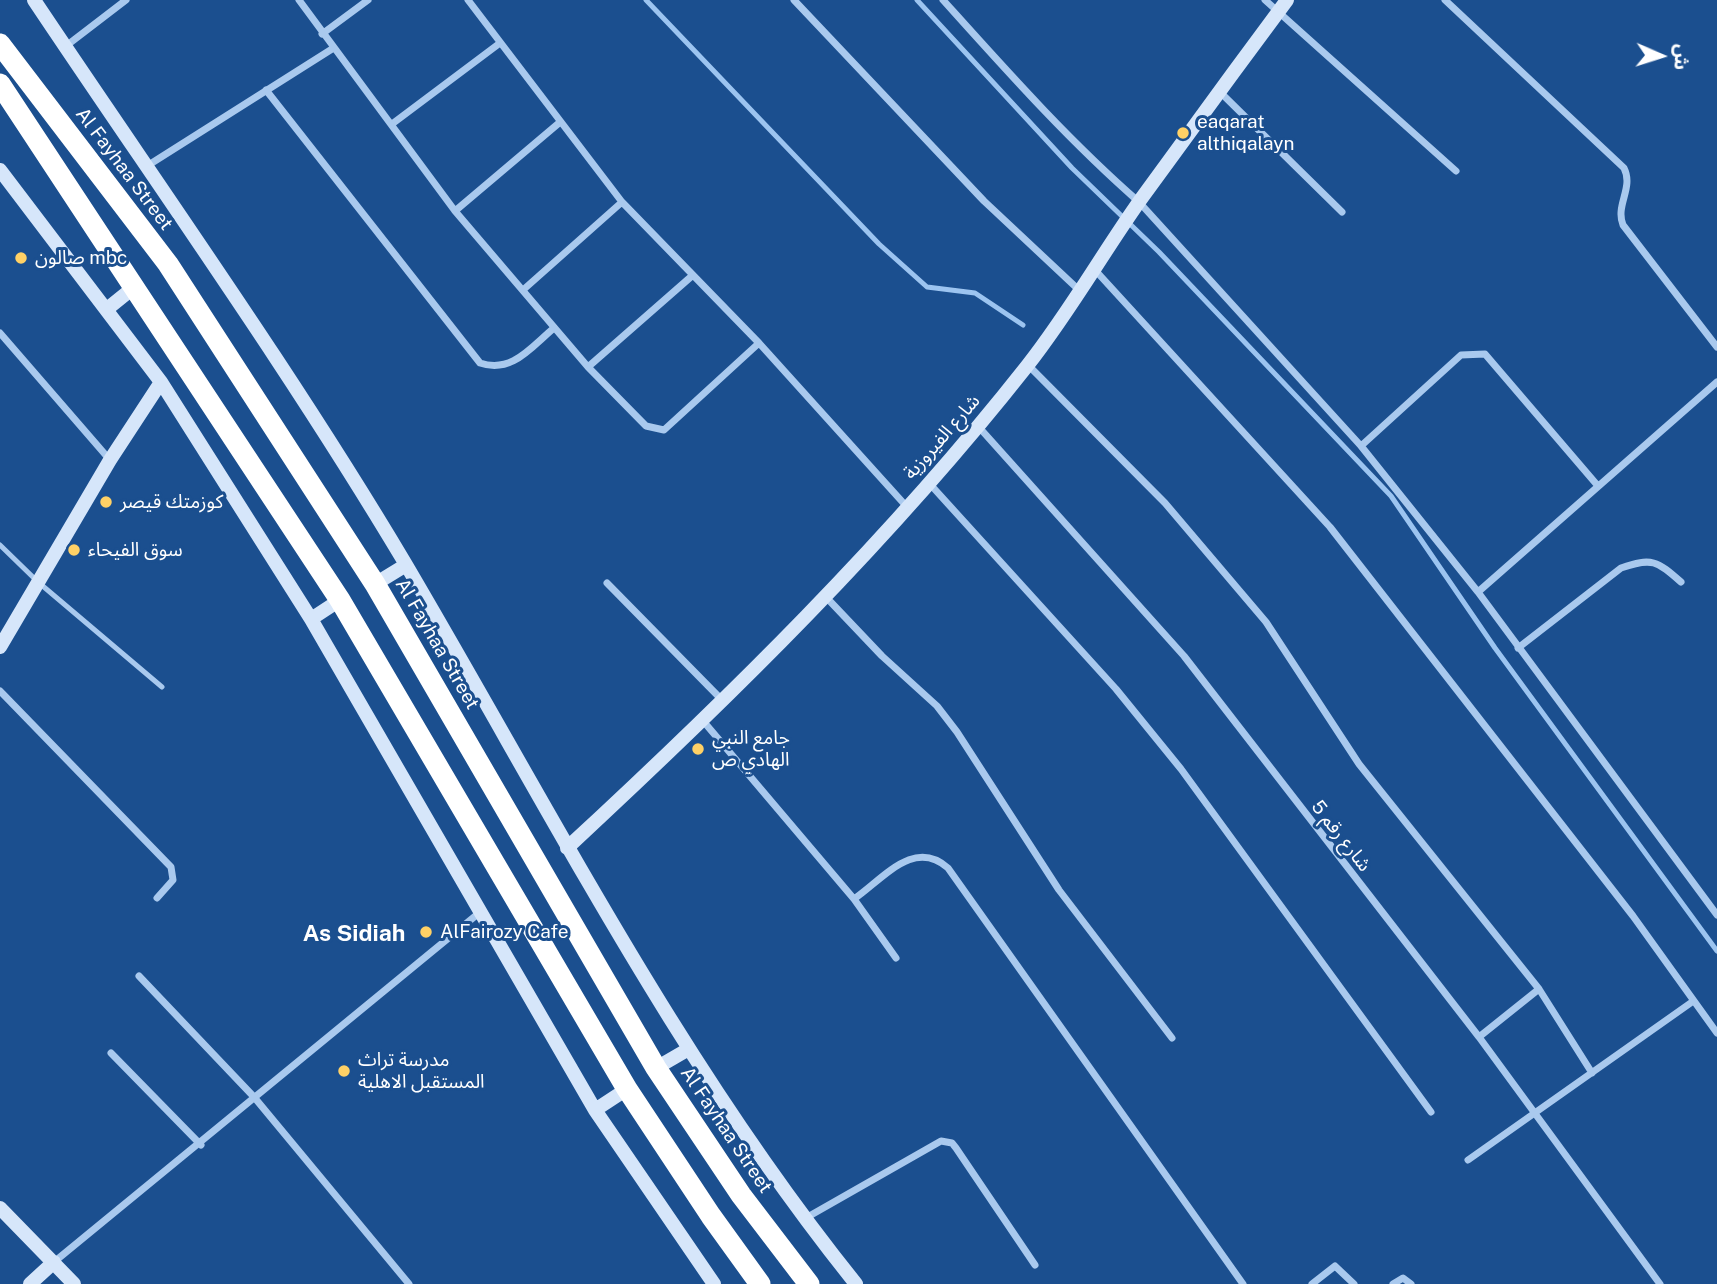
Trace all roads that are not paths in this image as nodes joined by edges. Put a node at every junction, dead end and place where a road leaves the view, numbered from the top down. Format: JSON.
{"nodes":[{"id":1,"x":34,"y":0,"type":"edge"},
{"id":2,"x":126,"y":0,"type":"edge"},
{"id":3,"x":299,"y":0,"type":"edge"},
{"id":4,"x":368,"y":0,"type":"edge"},
{"id":5,"x":468,"y":0,"type":"edge"},
{"id":6,"x":794,"y":0,"type":"edge"},
{"id":7,"x":943,"y":0,"type":"edge"},
{"id":8,"x":1265,"y":0,"type":"edge"},
{"id":9,"x":1445,"y":0,"type":"edge"},
{"id":10,"x":1282,"y":6,"type":"edge"},
{"id":11,"x":322,"y":34,"type":"junction"},
{"id":12,"x":500,"y":43,"type":"junction"},
{"id":13,"x":0,"y":44,"type":"edge"},
{"id":14,"x":65,"y":47,"type":"junction"},
{"id":15,"x":332,"y":49,"type":"junction"},
{"id":16,"x":0,"y":84,"type":"edge"},
{"id":17,"x":266,"y":90,"type":"junction"},
{"id":18,"x":1221,"y":93,"type":"junction"},
{"id":19,"x":559,"y":123,"type":"junction"},
{"id":20,"x":392,"y":124,"type":"junction"},
{"id":21,"x":147,"y":166,"type":"junction"},
{"id":22,"x":0,"y":170,"type":"edge"},
{"id":23,"x":1456,"y":171,"type":"dead end"},
{"id":24,"x":622,"y":202,"type":"junction"},
{"id":25,"x":455,"y":211,"type":"junction"},
{"id":26,"x":1342,"y":212,"type":"dead end"},
{"id":27,"x":1132,"y":214,"type":"junction"},
{"id":28,"x":1095,"y":270,"type":"junction"},
{"id":29,"x":693,"y":275,"type":"junction"},
{"id":30,"x":133,"y":288,"type":"junction"},
{"id":31,"x":523,"y":290,"type":"junction"},
{"id":32,"x":1080,"y":291,"type":"junction"},
{"id":33,"x":107,"y":309,"type":"junction"},
{"id":34,"x":554,"y":328,"type":"junction"},
{"id":35,"x":0,"y":333,"type":"edge"},
{"id":36,"x":759,"y":343,"type":"junction"},
{"id":37,"x":1717,"y":348,"type":"edge"},
{"id":38,"x":1028,"y":365,"type":"junction"},
{"id":39,"x":588,"y":367,"type":"junction"},
{"id":40,"x":161,"y":382,"type":"junction"},
{"id":41,"x":1717,"y":382,"type":"edge"},
{"id":42,"x":977,"y":425,"type":"junction"},
{"id":43,"x":1361,"y":446,"type":"junction"},
{"id":44,"x":110,"y":460,"type":"junction"},
{"id":45,"x":928,"y":483,"type":"junction"},
{"id":46,"x":1598,"y":486,"type":"junction"},
{"id":47,"x":907,"y":507,"type":"junction"},
{"id":48,"x":0,"y":545,"type":"edge"},
{"id":49,"x":406,"y":565,"type":"junction"},
{"id":50,"x":38,"y":582,"type":"junction"},
{"id":51,"x":1681,"y":582,"type":"dead end"},
{"id":52,"x":607,"y":583,"type":"dead end"},
{"id":53,"x":376,"y":584,"type":"junction"},
{"id":54,"x":1478,"y":592,"type":"junction"},
{"id":55,"x":825,"y":596,"type":"junction"},
{"id":56,"x":340,"y":600,"type":"junction"},
{"id":57,"x":310,"y":619,"type":"junction"},
{"id":58,"x":0,"y":647,"type":"edge"},
{"id":59,"x":1518,"y":648,"type":"junction"},
{"id":60,"x":162,"y":687,"type":"dead end"},
{"id":61,"x":0,"y":691,"type":"edge"},
{"id":62,"x":723,"y":702,"type":"junction"},
{"id":63,"x":704,"y":722,"type":"junction"},
{"id":64,"x":527,"y":845,"type":"junction"},
{"id":65,"x":567,"y":848,"type":"junction"},
{"id":66,"x":494,"y":865,"type":"junction"},
{"id":67,"x":157,"y":898,"type":"dead end"},
{"id":68,"x":854,"y":899,"type":"junction"},
{"id":69,"x":479,"y":913,"type":"junction"},
{"id":70,"x":1717,"y":915,"type":"edge"},
{"id":71,"x":896,"y":958,"type":"dead end"},
{"id":72,"x":139,"y":976,"type":"dead end"},
{"id":73,"x":1539,"y":989,"type":"junction"},
{"id":74,"x":1692,"y":1002,"type":"junction"},
{"id":75,"x":1717,"y":1033,"type":"edge"},
{"id":76,"x":1479,"y":1037,"type":"junction"},
{"id":77,"x":1172,"y":1038,"type":"dead end"},
{"id":78,"x":687,"y":1050,"type":"junction"},
{"id":79,"x":111,"y":1053,"type":"dead end"},
{"id":80,"x":656,"y":1068,"type":"junction"},
{"id":81,"x":1592,"y":1073,"type":"junction"},
{"id":82,"x":627,"y":1089,"type":"junction"},
{"id":83,"x":254,"y":1097,"type":"junction"},
{"id":84,"x":595,"y":1110,"type":"junction"},
{"id":85,"x":1431,"y":1112,"type":"dead end"},
{"id":86,"x":1534,"y":1114,"type":"junction"},
{"id":87,"x":201,"y":1145,"type":"junction"},
{"id":88,"x":1468,"y":1160,"type":"dead end"},
{"id":89,"x":0,"y":1208,"type":"edge"},
{"id":90,"x":804,"y":1219,"type":"junction"},
{"id":91,"x":54,"y":1262,"type":"junction"},
{"id":92,"x":1035,"y":1265,"type":"dead end"},
{"id":93,"x":30,"y":1284,"type":"edge"},
{"id":94,"x":74,"y":1284,"type":"edge"},
{"id":95,"x":409,"y":1284,"type":"edge"},
{"id":96,"x":714,"y":1284,"type":"edge"},
{"id":97,"x":760,"y":1284,"type":"edge"},
{"id":98,"x":809,"y":1284,"type":"edge"},
{"id":99,"x":856,"y":1284,"type":"edge"},
{"id":100,"x":1243,"y":1284,"type":"edge"},
{"id":101,"x":1312,"y":1284,"type":"edge"},
{"id":102,"x":1354,"y":1284,"type":"edge"},
{"id":103,"x":1393,"y":1284,"type":"edge"},
{"id":104,"x":1412,"y":1284,"type":"edge"},
{"id":105,"x":1660,"y":1284,"type":"edge"}],
"edges":[{"from":1,"to":14,"type":"street"},
{"from":2,"to":14,"type":"street"},
{"from":3,"to":11,"type":"street"},
{"from":4,"to":11,"type":"street"},
{"from":5,"to":12,"type":"street"},
{"from":6,"to":32,"type":"street"},
{"from":7,"to":27,"type":"street"},
{"from":8,"to":10,"type":"street"},
{"from":9,"to":37,"type":"street"},
{"from":10,"to":18,"type":"street","name":"شارع الفيروزية"},
{"from":10,"to":23,"type":"street"},
{"from":11,"to":15,"type":"street"},
{"from":12,"to":19,"type":"street"},
{"from":12,"to":20,"type":"street"},
{"from":13,"to":53,"type":"highway","name":"Al Fayhaa Street"},
{"from":14,"to":21,"type":"street"},
{"from":15,"to":17,"type":"street"},
{"from":15,"to":20,"type":"street"},
{"from":16,"to":30,"type":"highway"},
{"from":17,"to":21,"type":"street"},
{"from":17,"to":34,"type":"street"},
{"from":18,"to":26,"type":"street"},
{"from":18,"to":27,"type":"street","name":"شارع الفيروزية"},
{"from":19,"to":24,"type":"street"},
{"from":19,"to":25,"type":"street"},
{"from":20,"to":25,"type":"street"},
{"from":21,"to":49,"type":"street"},
{"from":22,"to":33,"type":"street"},
{"from":24,"to":29,"type":"street"},
{"from":24,"to":31,"type":"street"},
{"from":25,"to":31,"type":"street"},
{"from":27,"to":28,"type":"street","name":"شارع الفيروزية"},
{"from":27,"to":43,"type":"street"},
{"from":28,"to":32,"type":"street","name":"شارع الفيروزية"},
{"from":28,"to":74,"type":"street"},
{"from":29,"to":36,"type":"street"},
{"from":29,"to":39,"type":"street"},
{"from":30,"to":33,"type":"street"},
{"from":30,"to":56,"type":"highway"},
{"from":31,"to":34,"type":"street"},
{"from":32,"to":38,"type":"street","name":"شارع الفيروزية"},
{"from":33,"to":40,"type":"street"},
{"from":34,"to":39,"type":"street"},
{"from":35,"to":44,"type":"street"},
{"from":36,"to":39,"type":"street"},
{"from":36,"to":47,"type":"street"},
{"from":38,"to":42,"type":"street","name":"شارع الفيروزية"},
{"from":38,"to":73,"type":"street"},
{"from":40,"to":44,"type":"street"},
{"from":40,"to":57,"type":"street"},
{"from":41,"to":46,"type":"street"},
{"from":42,"to":45,"type":"street","name":"شارع الفيروزية"},
{"from":42,"to":76,"type":"street","name":"شارع رقم 5"},
{"from":43,"to":46,"type":"street"},
{"from":43,"to":54,"type":"street"},
{"from":44,"to":50,"type":"street"},
{"from":45,"to":47,"type":"street","name":"شارع الفيروزية"},
{"from":45,"to":85,"type":"street"},
{"from":46,"to":54,"type":"street"},
{"from":47,"to":55,"type":"street","name":"شارع الفيروزية"},
{"from":48,"to":50,"type":"lane"},
{"from":49,"to":53,"type":"street"},
{"from":49,"to":65,"type":"street"},
{"from":50,"to":58,"type":"street"},
{"from":50,"to":60,"type":"lane"},
{"from":51,"to":59,"type":"street"},
{"from":52,"to":62,"type":"street"},
{"from":53,"to":64,"type":"highway","name":"Al Fayhaa Street"},
{"from":54,"to":59,"type":"street"},
{"from":55,"to":62,"type":"street","name":"شارع الفيروزية"},
{"from":55,"to":77,"type":"street"},
{"from":56,"to":57,"type":"street"},
{"from":56,"to":66,"type":"highway"},
{"from":57,"to":69,"type":"street"},
{"from":59,"to":70,"type":"street"},
{"from":61,"to":67,"type":"street"},
{"from":62,"to":63,"type":"street","name":"شارع الفيروزية"},
{"from":63,"to":65,"type":"street","name":"شارع الفيروزية"},
{"from":63,"to":68,"type":"street"},
{"from":64,"to":66,"type":"highway"},
{"from":64,"to":80,"type":"highway","name":"Al Fayhaa Street"},
{"from":65,"to":78,"type":"street"},
{"from":66,"to":82,"type":"highway"},
{"from":68,"to":71,"type":"street"},
{"from":68,"to":100,"type":"street"},
{"from":69,"to":83,"type":"street"},
{"from":69,"to":84,"type":"street"},
{"from":72,"to":83,"type":"street"},
{"from":73,"to":76,"type":"street"},
{"from":73,"to":81,"type":"street"},
{"from":74,"to":75,"type":"street"},
{"from":74,"to":81,"type":"street"},
{"from":76,"to":86,"type":"street","name":"شارع رقم 5"},
{"from":78,"to":80,"type":"street"},
{"from":78,"to":90,"type":"street"},
{"from":79,"to":87,"type":"street"},
{"from":80,"to":98,"type":"highway","name":"Al Fayhaa Street"},
{"from":81,"to":86,"type":"street"},
{"from":82,"to":84,"type":"street"},
{"from":82,"to":97,"type":"highway"},
{"from":83,"to":87,"type":"street"},
{"from":83,"to":95,"type":"street"},
{"from":84,"to":96,"type":"street"},
{"from":86,"to":88,"type":"street"},
{"from":86,"to":105,"type":"street","name":"شارع رقم 5"},
{"from":87,"to":91,"type":"street"},
{"from":89,"to":91,"type":"street"},
{"from":90,"to":92,"type":"street"},
{"from":90,"to":99,"type":"street"},
{"from":91,"to":93,"type":"street"},
{"from":91,"to":94,"type":"street"},
{"from":101,"to":102,"type":"street"},
{"from":103,"to":104,"type":"street"}]}
